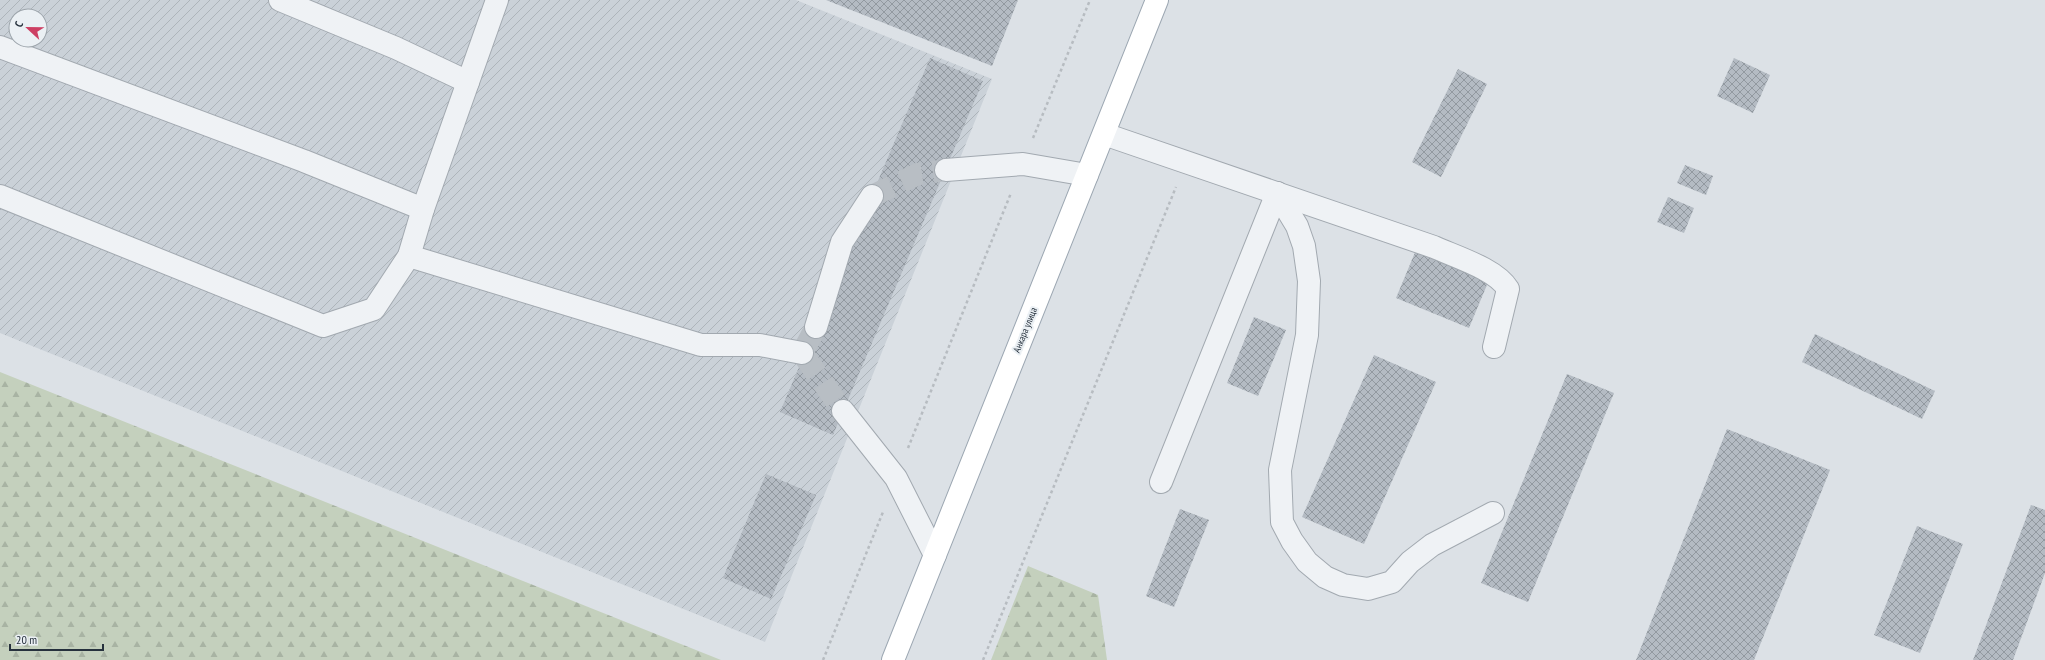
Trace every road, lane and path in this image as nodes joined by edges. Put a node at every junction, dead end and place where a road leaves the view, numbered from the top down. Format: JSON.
{"nodes":[{"id":1,"x":280,"y":0,"type":"edge"},
{"id":2,"x":497,"y":0,"type":"edge"},
{"id":3,"x":1090,"y":0,"type":"edge"},
{"id":4,"x":1157,"y":0,"type":"edge"},
{"id":5,"x":0,"y":47,"type":"edge"},
{"id":6,"x":468,"y":82,"type":"junction"},
{"id":7,"x":1104,"y":134,"type":"junction"},
{"id":8,"x":1186,"y":162,"type":"junction"},
{"id":9,"x":1023,"y":164,"type":"junction"},
{"id":10,"x":946,"y":170,"type":"tunnel mouth"},
{"id":11,"x":1087,"y":174,"type":"junction"},
{"id":12,"x":1277,"y":193,"type":"junction"},
{"id":13,"x":0,"y":196,"type":"edge"},
{"id":14,"x":872,"y":196,"type":"tunnel mouth"},
{"id":15,"x":423,"y":209,"type":"junction"},
{"id":16,"x":408,"y":256,"type":"junction"},
{"id":17,"x":816,"y":327,"type":"tunnel mouth"},
{"id":18,"x":1494,"y":347,"type":"dead end"},
{"id":19,"x":802,"y":353,"type":"dead end"},
{"id":20,"x":843,"y":411,"type":"tunnel mouth"},
{"id":21,"x":896,"y":478,"type":"junction"},
{"id":22,"x":1161,"y":482,"type":"dead end"},
{"id":23,"x":1493,"y":513,"type":"dead end"},
{"id":24,"x":935,"y":555,"type":"junction"},
{"id":25,"x":823,"y":660,"type":"edge"},
{"id":26,"x":893,"y":660,"type":"edge"},
{"id":27,"x":983,"y":660,"type":"edge"}],
"edges":[{"from":1,"to":6,"type":"lane"},
{"from":2,"to":6,"type":"lane"},
{"from":3,"to":9,"type":"path"},
{"from":4,"to":7,"type":"main road","name":"Анкара улица"},
{"from":5,"to":15,"type":"lane"},
{"from":6,"to":15,"type":"lane"},
{"from":7,"to":8,"type":"lane"},
{"from":7,"to":11,"type":"main road","name":"Анкара улица"},
{"from":8,"to":12,"type":"lane"},
{"from":8,"to":27,"type":"path"},
{"from":9,"to":10,"type":"lane"},
{"from":9,"to":11,"type":"lane"},
{"from":9,"to":21,"type":"path"},
{"from":11,"to":24,"type":"main road","name":"Анкара улица"},
{"from":12,"to":18,"type":"lane"},
{"from":12,"to":22,"type":"lane"},
{"from":12,"to":23,"type":"lane"},
{"from":13,"to":16,"type":"lane"},
{"from":14,"to":17,"type":"lane"},
{"from":15,"to":16,"type":"lane"},
{"from":16,"to":19,"type":"lane"},
{"from":20,"to":21,"type":"lane"},
{"from":21,"to":24,"type":"lane"},
{"from":21,"to":25,"type":"path"},
{"from":24,"to":26,"type":"main road","name":"Анкара улица"}]}
